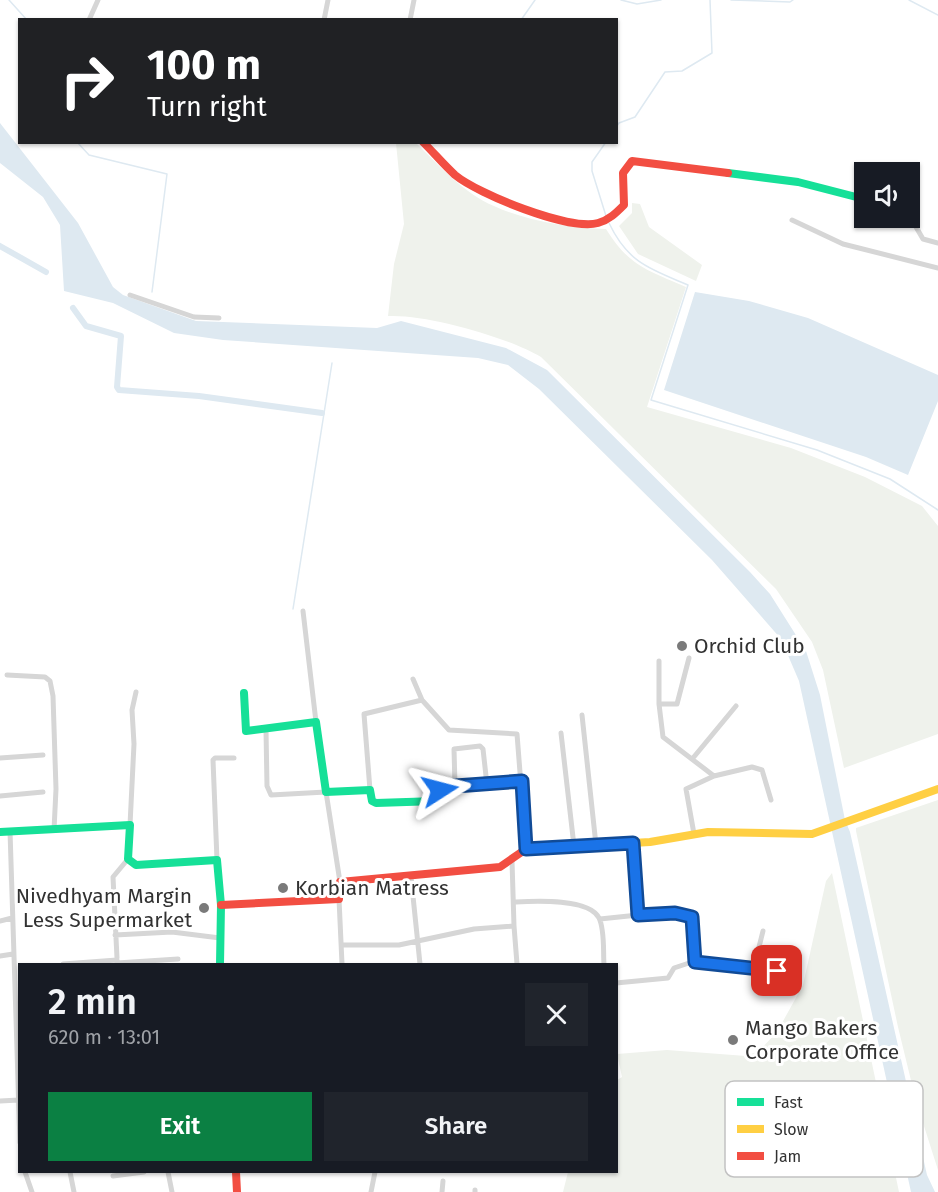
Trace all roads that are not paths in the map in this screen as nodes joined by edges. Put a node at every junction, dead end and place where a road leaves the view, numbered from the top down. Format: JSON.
{"nodes":[{"id":1,"x":98,"y":0,"type":"edge"},
{"id":2,"x":328,"y":0,"type":"edge"},
{"id":3,"x":414,"y":0,"type":"edge"},
{"id":4,"x":90,"y":18,"type":"edge"},
{"id":5,"x":324,"y":18,"type":"edge"},
{"id":6,"x":410,"y":18,"type":"edge"},
{"id":7,"x":425,"y":144,"type":"edge"},
{"id":8,"x":854,"y":196,"type":"edge"},
{"id":9,"x":792,"y":220,"type":"dead end"},
{"id":10,"x":917,"y":228,"type":"edge"},
{"id":11,"x":938,"y":243,"type":"edge"},
{"id":12,"x":938,"y":268,"type":"edge"},
{"id":13,"x":130,"y":295,"type":"dead end"},
{"id":14,"x":219,"y":318,"type":"dead end"},
{"id":15,"x":303,"y":610,"type":"dead end"},
{"id":16,"x":689,"y":658,"type":"dead end"},
{"id":17,"x":659,"y":660,"type":"dead end"},
{"id":18,"x":7,"y":675,"type":"dead end"},
{"id":19,"x":413,"y":679,"type":"dead end"},
{"id":20,"x":136,"y":692,"type":"dead end"},
{"id":21,"x":244,"y":693,"type":"dead end"},
{"id":22,"x":422,"y":700,"type":"junction"},
{"id":23,"x":659,"y":704,"type":"junction"},
{"id":24,"x":736,"y":706,"type":"dead end"},
{"id":25,"x":582,"y":715,"type":"dead end"},
{"id":26,"x":316,"y":722,"type":"junction"},
{"id":27,"x":266,"y":730,"type":"junction"},
{"id":28,"x":561,"y":733,"type":"dead end"},
{"id":29,"x":43,"y":755,"type":"dead end"},
{"id":30,"x":0,"y":758,"type":"edge"},
{"id":31,"x":234,"y":758,"type":"dead end"},
{"id":32,"x":693,"y":758,"type":"junction"},
{"id":33,"x":714,"y":776,"type":"junction"},
{"id":34,"x":522,"y":781,"type":"junction"},
{"id":35,"x":487,"y":785,"type":"junction"},
{"id":36,"x":455,"y":786,"type":"junction"},
{"id":37,"x":938,"y":789,"type":"edge"},
{"id":38,"x":370,"y":790,"type":"junction"},
{"id":39,"x":43,"y":792,"type":"dead end"},
{"id":40,"x":326,"y":792,"type":"junction"},
{"id":41,"x":0,"y":796,"type":"edge"},
{"id":42,"x":771,"y":800,"type":"dead end"},
{"id":43,"x":130,"y":825,"type":"junction"},
{"id":44,"x":54,"y":830,"type":"junction"},
{"id":45,"x":0,"y":831,"type":"edge"},
{"id":46,"x":10,"y":831,"type":"junction"},
{"id":47,"x":694,"y":834,"type":"junction"},
{"id":48,"x":633,"y":843,"type":"junction"},
{"id":49,"x":596,"y":845,"type":"junction"},
{"id":50,"x":574,"y":846,"type":"junction"},
{"id":51,"x":526,"y":849,"type":"junction"},
{"id":52,"x":128,"y":859,"type":"junction"},
{"id":53,"x":217,"y":860,"type":"junction"},
{"id":54,"x":512,"y":861,"type":"junction"},
{"id":55,"x":411,"y":877,"type":"junction"},
{"id":56,"x":340,"y":882,"type":"junction"},
{"id":57,"x":339,"y":898,"type":"junction"},
{"id":58,"x":515,"y":902,"type":"junction"},
{"id":59,"x":221,"y":904,"type":"junction"},
{"id":60,"x":638,"y":915,"type":"junction"},
{"id":61,"x":12,"y":918,"type":"junction"},
{"id":62,"x":600,"y":919,"type":"junction"},
{"id":63,"x":0,"y":921,"type":"edge"},
{"id":64,"x":514,"y":926,"type":"junction"},
{"id":65,"x":763,"y":931,"type":"dead end"},
{"id":66,"x":115,"y":935,"type":"junction"},
{"id":67,"x":220,"y":938,"type":"junction"},
{"id":68,"x":418,"y":941,"type":"junction"},
{"id":69,"x":343,"y":945,"type":"junction"},
{"id":70,"x":13,"y":954,"type":"junction"},
{"id":71,"x":0,"y":956,"type":"edge"},
{"id":72,"x":178,"y":959,"type":"dead end"},
{"id":73,"x":117,"y":962,"type":"edge"},
{"id":74,"x":695,"y":962,"type":"junction"},
{"id":75,"x":90,"y":963,"type":"edge"},
{"id":76,"x":220,"y":963,"type":"edge"},
{"id":77,"x":342,"y":963,"type":"edge"},
{"id":78,"x":420,"y":963,"type":"edge"},
{"id":79,"x":517,"y":963,"type":"edge"},
{"id":80,"x":604,"y":963,"type":"edge"},
{"id":81,"x":754,"y":967,"type":"junction"},
{"id":82,"x":777,"y":971,"type":"dead end"},
{"id":83,"x":618,"y":983,"type":"edge"},
{"id":84,"x":17,"y":1044,"type":"edge"},
{"id":85,"x":18,"y":1100,"type":"edge"},
{"id":86,"x":0,"y":1101,"type":"edge"},
{"id":87,"x":26,"y":1173,"type":"edge"},
{"id":88,"x":70,"y":1173,"type":"edge"},
{"id":89,"x":136,"y":1173,"type":"edge"},
{"id":90,"x":168,"y":1173,"type":"edge"},
{"id":91,"x":236,"y":1173,"type":"edge"},
{"id":92,"x":375,"y":1173,"type":"edge"},
{"id":93,"x":113,"y":1176,"type":"dead end"},
{"id":94,"x":443,"y":1181,"type":"dead end"},
{"id":95,"x":32,"y":1192,"type":"edge"},
{"id":96,"x":74,"y":1192,"type":"edge"},
{"id":97,"x":172,"y":1192,"type":"edge"},
{"id":98,"x":237,"y":1192,"type":"edge"},
{"id":99,"x":371,"y":1192,"type":"edge"},
{"id":100,"x":442,"y":1192,"type":"edge"}],
"edges":[{"from":1,"to":4,"type":"street"},
{"from":2,"to":5,"type":"street"},
{"from":3,"to":6,"type":"street"},
{"from":7,"to":8,"type":"main road"},
{"from":9,"to":12,"type":"street"},
{"from":10,"to":11,"type":"street"},
{"from":13,"to":14,"type":"street"},
{"from":15,"to":26,"type":"street"},
{"from":16,"to":23,"type":"street"},
{"from":17,"to":23,"type":"street"},
{"from":18,"to":44,"type":"street"},
{"from":19,"to":22,"type":"street"},
{"from":20,"to":43,"type":"street"},
{"from":21,"to":27,"type":"main road"},
{"from":22,"to":34,"type":"street"},
{"from":22,"to":38,"type":"street"},
{"from":23,"to":32,"type":"street"},
{"from":24,"to":32,"type":"street"},
{"from":25,"to":49,"type":"street"},
{"from":26,"to":27,"type":"main road"},
{"from":26,"to":40,"type":"main road"},
{"from":27,"to":40,"type":"street"},
{"from":28,"to":50,"type":"street"},
{"from":29,"to":30,"type":"street"},
{"from":31,"to":53,"type":"street"},
{"from":32,"to":33,"type":"street"},
{"from":33,"to":42,"type":"street"},
{"from":33,"to":47,"type":"street"},
{"from":34,"to":35,"type":"main road"},
{"from":34,"to":51,"type":"street"},
{"from":35,"to":36,"type":"main road"},
{"from":35,"to":36,"type":"street"},
{"from":36,"to":38,"type":"main road"},
{"from":37,"to":47,"type":"main road"},
{"from":38,"to":40,"type":"main road"},
{"from":39,"to":41,"type":"street"},
{"from":40,"to":56,"type":"street"},
{"from":43,"to":44,"type":"main road"},
{"from":43,"to":52,"type":"main road"},
{"from":44,"to":46,"type":"main road"},
{"from":45,"to":46,"type":"main road"},
{"from":46,"to":61,"type":"street"},
{"from":47,"to":48,"type":"main road"},
{"from":48,"to":49,"type":"main road"},
{"from":48,"to":60,"type":"street"},
{"from":49,"to":50,"type":"main road"},
{"from":50,"to":51,"type":"main road"},
{"from":51,"to":54,"type":"main road"},
{"from":52,"to":53,"type":"main road"},
{"from":52,"to":66,"type":"street"},
{"from":53,"to":59,"type":"main road"},
{"from":54,"to":55,"type":"main road"},
{"from":54,"to":58,"type":"street"},
{"from":55,"to":56,"type":"main road"},
{"from":55,"to":68,"type":"street"},
{"from":56,"to":57,"type":"main road"},
{"from":57,"to":59,"type":"main road"},
{"from":57,"to":69,"type":"street"},
{"from":58,"to":62,"type":"street"},
{"from":58,"to":64,"type":"street"},
{"from":59,"to":67,"type":"main road"},
{"from":60,"to":62,"type":"street"},
{"from":60,"to":74,"type":"street"},
{"from":61,"to":63,"type":"street"},
{"from":61,"to":70,"type":"street"},
{"from":62,"to":80,"type":"street"},
{"from":64,"to":68,"type":"street"},
{"from":64,"to":79,"type":"street"},
{"from":65,"to":81,"type":"street"},
{"from":66,"to":67,"type":"street"},
{"from":66,"to":73,"type":"street"},
{"from":67,"to":76,"type":"main road"},
{"from":68,"to":69,"type":"street"},
{"from":68,"to":78,"type":"street"},
{"from":69,"to":77,"type":"street"},
{"from":70,"to":71,"type":"street"},
{"from":70,"to":84,"type":"street"},
{"from":72,"to":73,"type":"street"},
{"from":73,"to":75,"type":"street"},
{"from":74,"to":81,"type":"street"},
{"from":74,"to":83,"type":"street"},
{"from":81,"to":82,"type":"street"},
{"from":84,"to":85,"type":"street"},
{"from":85,"to":86,"type":"street"},
{"from":87,"to":95,"type":"street"},
{"from":88,"to":96,"type":"street"},
{"from":89,"to":93,"type":"street"},
{"from":90,"to":97,"type":"street"},
{"from":91,"to":98,"type":"main road"},
{"from":92,"to":99,"type":"street"},
{"from":94,"to":100,"type":"street"}]}
